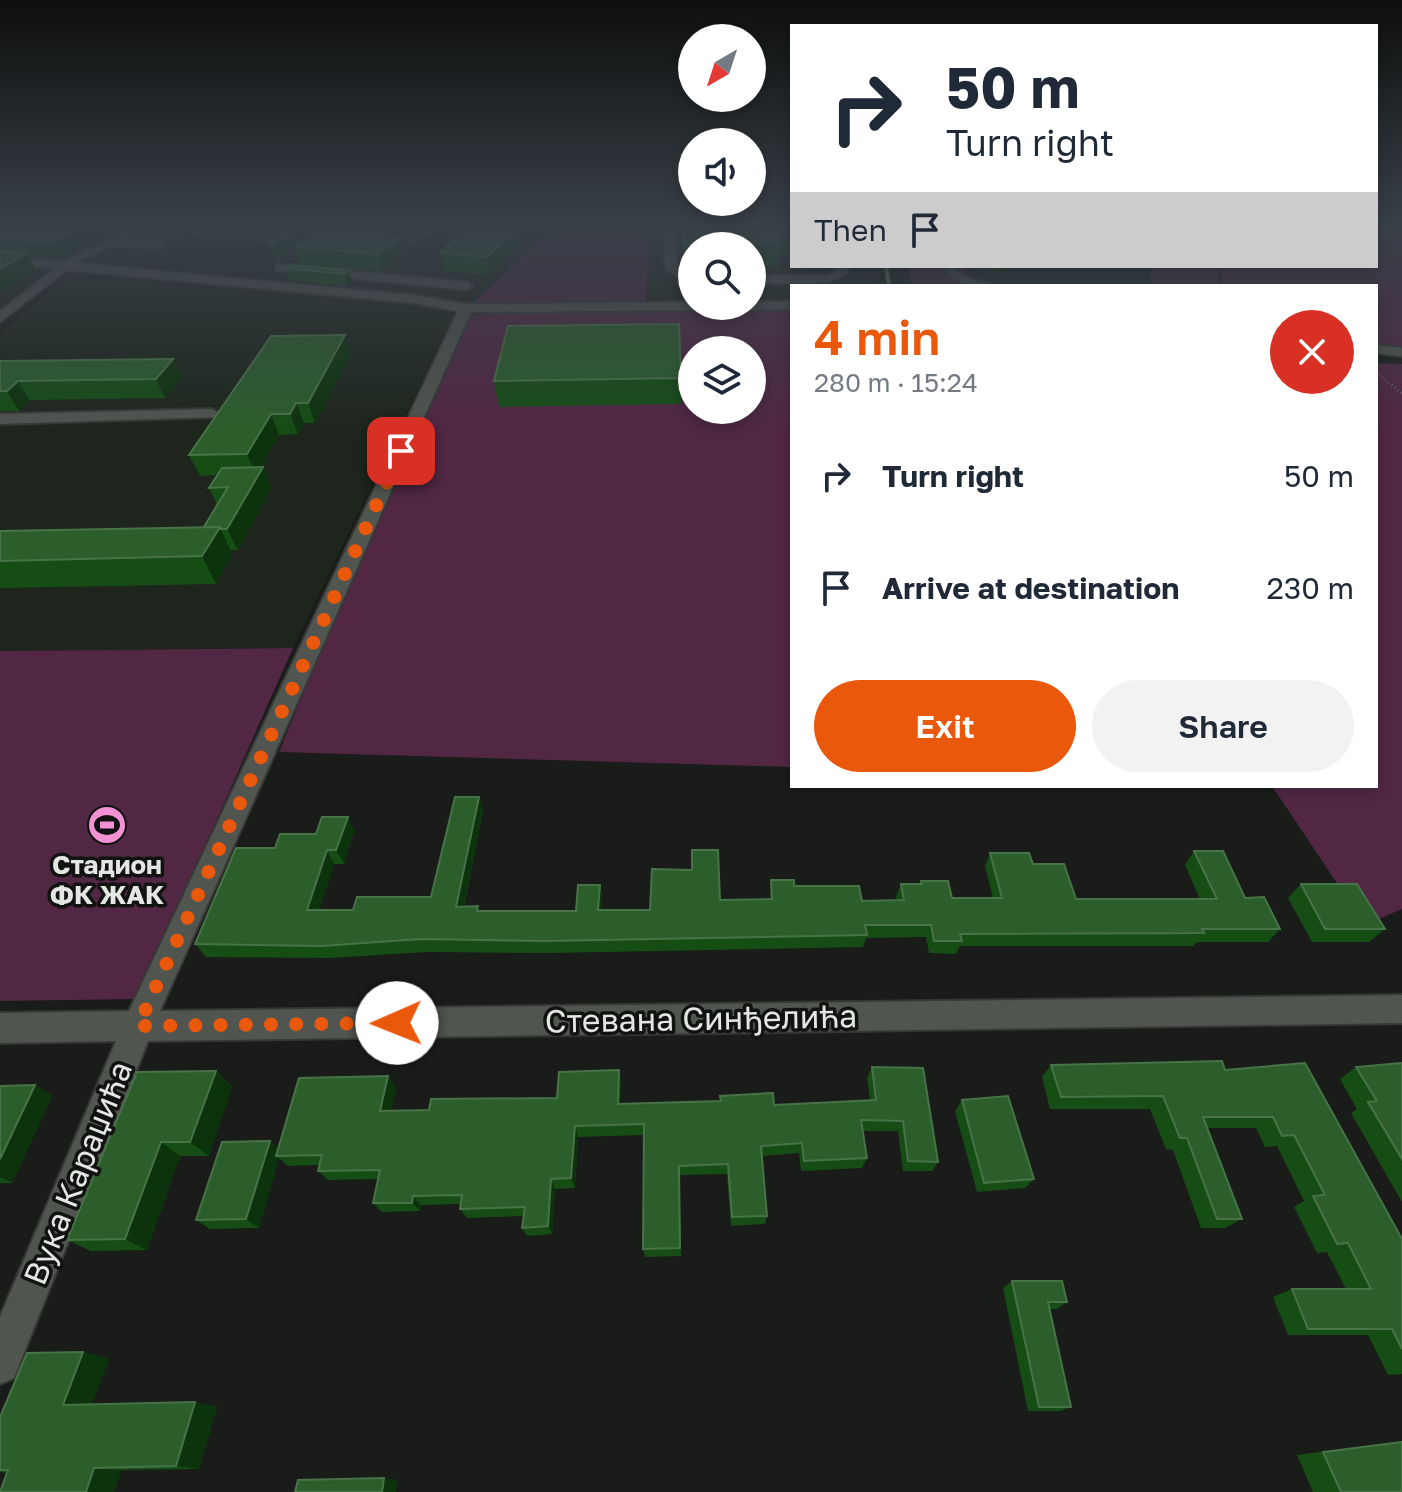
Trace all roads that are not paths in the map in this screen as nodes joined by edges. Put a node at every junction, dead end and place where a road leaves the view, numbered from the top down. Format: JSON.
{"nodes":[{"id":1,"x":32,"y":294,"type":"edge"},
{"id":2,"x":351,"y":294,"type":"edge"},
{"id":3,"x":355,"y":294,"type":"joint"},
{"id":4,"x":452,"y":294,"type":"edge"},
{"id":5,"x":467,"y":297,"type":"junction"},
{"id":6,"x":678,"y":304,"type":"edge"},
{"id":7,"x":790,"y":305,"type":"edge"},
{"id":8,"x":766,"y":306,"type":"edge"},
{"id":9,"x":0,"y":318,"type":"edge"},
{"id":10,"x":1378,"y":349,"type":"edge"},
{"id":11,"x":1402,"y":352,"type":"edge"},
{"id":12,"x":212,"y":414,"type":"dead end"},
{"id":13,"x":0,"y":419,"type":"edge"},
{"id":14,"x":1402,"y":1009,"type":"edge"},
{"id":15,"x":138,"y":1026,"type":"junction"},
{"id":16,"x":0,"y":1028,"type":"edge"},
{"id":17,"x":0,"y":1364,"type":"edge"}],
"edges":[{"from":1,"to":9,"type":"street"},
{"from":2,"to":3,"type":"street"},
{"from":3,"to":5,"type":"street"},
{"from":4,"to":5,"type":"street"},
{"from":5,"to":6,"type":"street"},
{"from":5,"to":15,"type":"street","name":"Вука Караџића"},
{"from":7,"to":8,"type":"street"},
{"from":10,"to":11,"type":"street"},
{"from":12,"to":13,"type":"street"},
{"from":14,"to":15,"type":"street","name":"Стевана Синђелића"},
{"from":15,"to":16,"type":"street","name":"Стевана Синђелића"},
{"from":15,"to":17,"type":"street","name":"Вука Караџића"}]}
